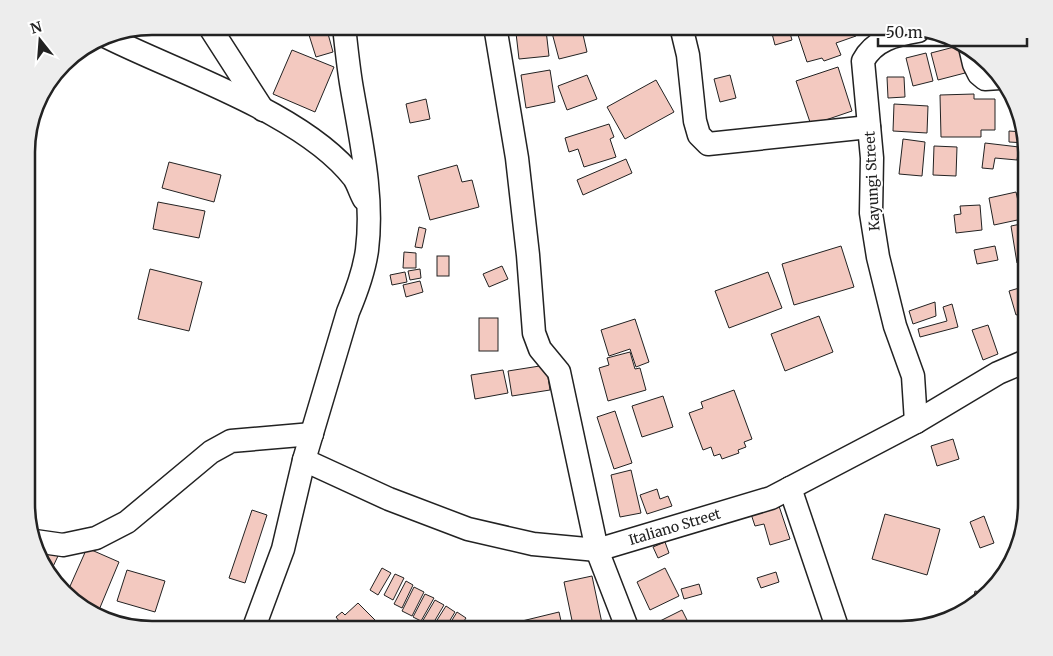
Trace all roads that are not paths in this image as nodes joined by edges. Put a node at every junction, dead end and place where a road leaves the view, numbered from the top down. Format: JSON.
{"nodes":[{"id":1,"x":215,"y":35,"type":"edge"},
{"id":2,"x":345,"y":35,"type":"edge"},
{"id":3,"x":496,"y":35,"type":"edge"},
{"id":4,"x":683,"y":35,"type":"edge"},
{"id":5,"x":900,"y":35,"type":"edge"},
{"id":6,"x":115,"y":41,"type":"edge"},
{"id":7,"x":975,"y":61,"type":"edge"},
{"id":8,"x":992,"y":79,"type":"edge"},
{"id":9,"x":263,"y":110,"type":"junction"},
{"id":10,"x":869,"y":127,"type":"junction"},
{"id":11,"x":368,"y":208,"type":"junction"},
{"id":12,"x":1018,"y":364,"type":"edge"},
{"id":13,"x":916,"y":422,"type":"junction"},
{"id":14,"x":312,"y":434,"type":"junction"},
{"id":15,"x":304,"y":460,"type":"junction"},
{"id":16,"x":790,"y":488,"type":"junction"},
{"id":17,"x":42,"y":542,"type":"edge"},
{"id":18,"x":598,"y":550,"type":"junction"},
{"id":19,"x":256,"y":621,"type":"edge"},
{"id":20,"x":625,"y":621,"type":"edge"},
{"id":21,"x":835,"y":621,"type":"edge"}],
"edges":[{"from":1,"to":9,"type":"street"},
{"from":2,"to":11,"type":"street"},
{"from":3,"to":18,"type":"street"},
{"from":4,"to":10,"type":"street"},
{"from":5,"to":10,"type":"street","name":"Kayungi Street"},
{"from":6,"to":9,"type":"street"},
{"from":7,"to":8,"type":"street"},
{"from":9,"to":11,"type":"street"},
{"from":10,"to":13,"type":"street","name":"Kayungi Street"},
{"from":11,"to":14,"type":"street"},
{"from":12,"to":13,"type":"street","name":"Italiano Street"},
{"from":13,"to":16,"type":"street","name":"Italiano Street"},
{"from":14,"to":15,"type":"street"},
{"from":14,"to":17,"type":"street"},
{"from":15,"to":18,"type":"street","name":"Italiano Street"},
{"from":15,"to":19,"type":"street"},
{"from":16,"to":18,"type":"street","name":"Italiano Street"},
{"from":16,"to":21,"type":"street"},
{"from":18,"to":20,"type":"street"}]}
